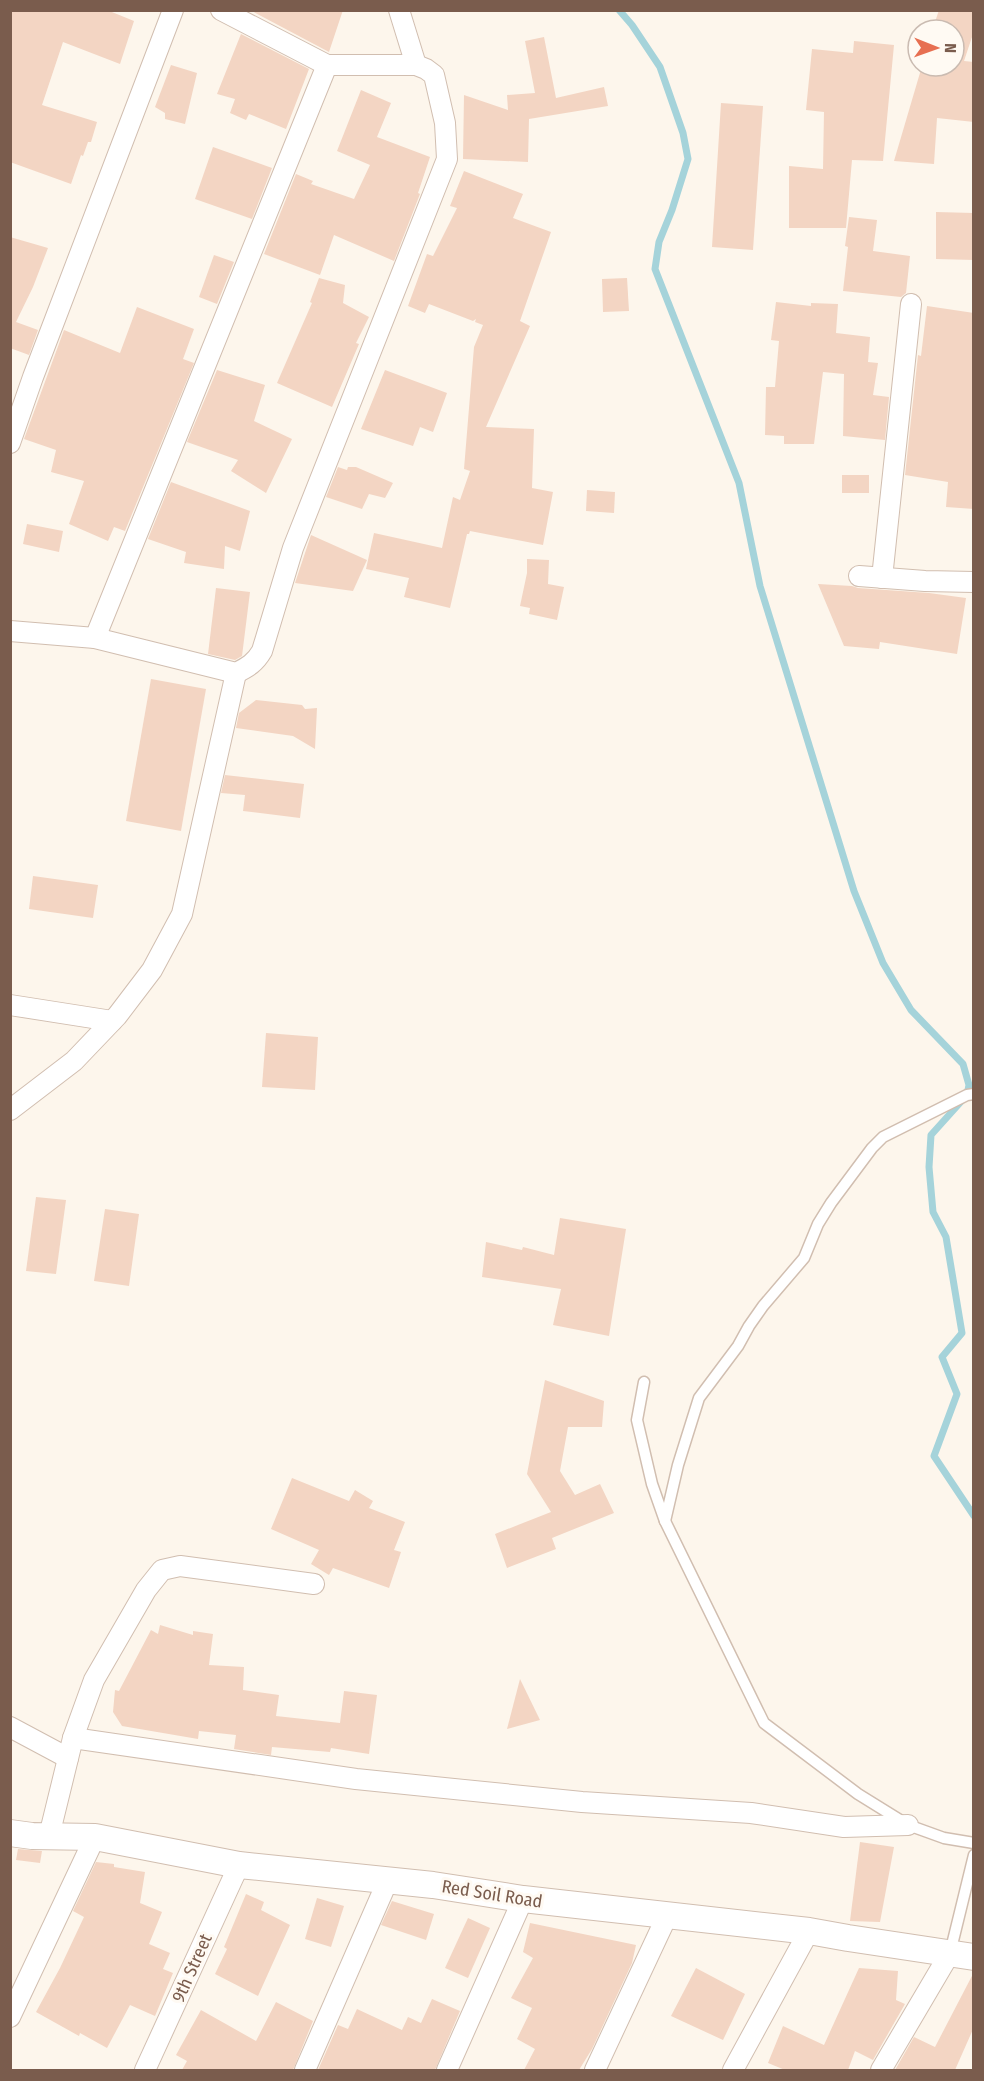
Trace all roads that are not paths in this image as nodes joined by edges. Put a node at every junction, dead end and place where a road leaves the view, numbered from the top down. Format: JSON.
{"nodes":[{"id":1,"x":173,"y":10,"type":"edge"},
{"id":2,"x":221,"y":10,"type":"edge"},
{"id":3,"x":399,"y":10,"type":"edge"},
{"id":4,"x":327,"y":65,"type":"junction"},
{"id":5,"x":416,"y":65,"type":"junction"},
{"id":6,"x":911,"y":304,"type":"dead end"},
{"id":7,"x":10,"y":443,"type":"edge"},
{"id":8,"x":859,"y":576,"type":"dead end"},
{"id":9,"x":882,"y":578,"type":"junction"},
{"id":10,"x":974,"y":582,"type":"edge"},
{"id":11,"x":10,"y":632,"type":"edge"},
{"id":12,"x":95,"y":638,"type":"junction"},
{"id":13,"x":236,"y":673,"type":"junction"},
{"id":14,"x":10,"y":1005,"type":"edge"},
{"id":15,"x":112,"y":1021,"type":"junction"},
{"id":16,"x":974,"y":1095,"type":"edge"},
{"id":17,"x":10,"y":1110,"type":"edge"},
{"id":18,"x":644,"y":1382,"type":"dead end"},
{"id":19,"x":665,"y":1521,"type":"junction"},
{"id":20,"x":314,"y":1584,"type":"dead end"},
{"id":21,"x":10,"y":1727,"type":"edge"},
{"id":22,"x":73,"y":1738,"type":"junction"},
{"id":23,"x":68,"y":1758,"type":"junction"},
{"id":24,"x":908,"y":1825,"type":"junction"},
{"id":25,"x":10,"y":1833,"type":"edge"},
{"id":26,"x":49,"y":1836,"type":"junction"},
{"id":27,"x":95,"y":1837,"type":"junction"},
{"id":28,"x":974,"y":1843,"type":"edge"},
{"id":29,"x":974,"y":1856,"type":"edge"},
{"id":30,"x":239,"y":1864,"type":"junction"},
{"id":31,"x":388,"y":1880,"type":"junction"},
{"id":32,"x":523,"y":1899,"type":"junction"},
{"id":33,"x":668,"y":1916,"type":"junction"},
{"id":34,"x":809,"y":1930,"type":"junction"},
{"id":35,"x":962,"y":1955,"type":"edge"},
{"id":36,"x":10,"y":2017,"type":"edge"},
{"id":37,"x":145,"y":2070,"type":"edge"},
{"id":38,"x":305,"y":2070,"type":"edge"},
{"id":39,"x":447,"y":2070,"type":"edge"},
{"id":40,"x":596,"y":2070,"type":"edge"},
{"id":41,"x":733,"y":2070,"type":"edge"},
{"id":42,"x":881,"y":2070,"type":"edge"}],
"edges":[{"from":1,"to":7,"type":"street"},
{"from":2,"to":4,"type":"street"},
{"from":3,"to":5,"type":"street"},
{"from":4,"to":5,"type":"street"},
{"from":4,"to":12,"type":"street"},
{"from":5,"to":13,"type":"street"},
{"from":6,"to":9,"type":"street"},
{"from":8,"to":9,"type":"street"},
{"from":9,"to":10,"type":"street"},
{"from":11,"to":12,"type":"street"},
{"from":12,"to":13,"type":"street"},
{"from":13,"to":15,"type":"street"},
{"from":14,"to":15,"type":"street"},
{"from":15,"to":17,"type":"street"},
{"from":16,"to":19,"type":"lane"},
{"from":18,"to":19,"type":"lane"},
{"from":19,"to":24,"type":"lane"},
{"from":20,"to":22,"type":"street"},
{"from":21,"to":23,"type":"street"},
{"from":22,"to":23,"type":"street"},
{"from":22,"to":24,"type":"street"},
{"from":23,"to":26,"type":"street"},
{"from":24,"to":28,"type":"lane"},
{"from":25,"to":26,"type":"street","name":"Red Soil Road"},
{"from":26,"to":27,"type":"street","name":"Red Soil Road"},
{"from":27,"to":30,"type":"street","name":"Red Soil Road"},
{"from":27,"to":36,"type":"street"},
{"from":29,"to":35,"type":"lane"},
{"from":30,"to":31,"type":"street","name":"Red Soil Road"},
{"from":30,"to":37,"type":"street","name":"9th Street"},
{"from":31,"to":32,"type":"street","name":"Red Soil Road"},
{"from":31,"to":38,"type":"street"},
{"from":32,"to":33,"type":"street","name":"Red Soil Road"},
{"from":32,"to":39,"type":"street"},
{"from":33,"to":34,"type":"street","name":"Red Soil Road"},
{"from":33,"to":40,"type":"street"},
{"from":34,"to":35,"type":"street","name":"Red Soil Road"},
{"from":34,"to":41,"type":"street"},
{"from":35,"to":42,"type":"street"}]}
